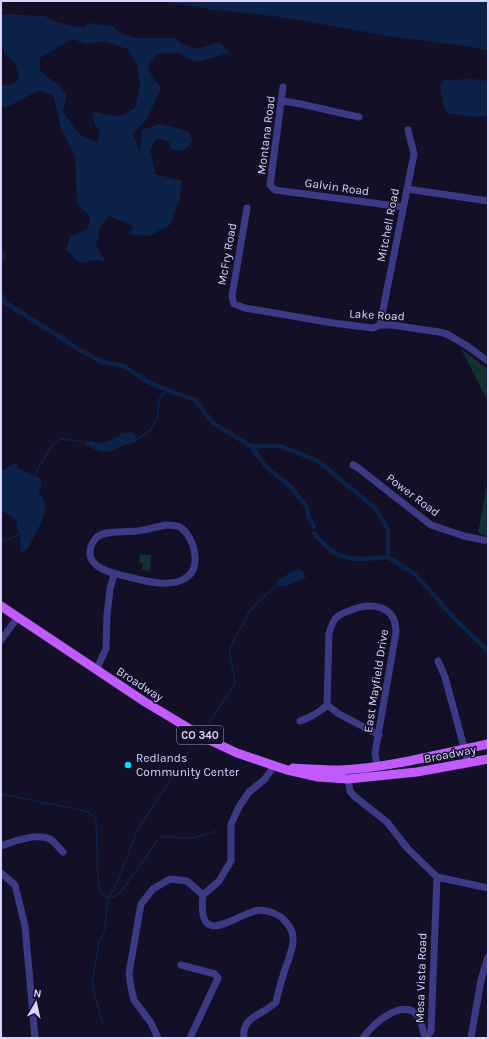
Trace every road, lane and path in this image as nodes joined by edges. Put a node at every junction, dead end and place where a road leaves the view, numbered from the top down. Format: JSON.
{"nodes":[{"id":1,"x":283,"y":87,"type":"dead end"},
{"id":2,"x":281,"y":101,"type":"junction"},
{"id":3,"x":359,"y":118,"type":"dead end"},
{"id":4,"x":408,"y":130,"type":"dead end"},
{"id":5,"x":270,"y":185,"type":"joint"},
{"id":6,"x":407,"y":189,"type":"junction"},
{"id":7,"x":488,"y":201,"type":"edge"},
{"id":8,"x":403,"y":207,"type":"junction"},
{"id":9,"x":246,"y":208,"type":"dead end"},
{"id":10,"x":234,"y":304,"type":"joint"},
{"id":11,"x":380,"y":325,"type":"junction"},
{"id":12,"x":488,"y":361,"type":"edge"},
{"id":13,"x":353,"y":465,"type":"dead end"},
{"id":14,"x":488,"y":541,"type":"edge"},
{"id":15,"x":114,"y":574,"type":"junction"},
{"id":16,"x":1,"y":606,"type":"edge"},
{"id":17,"x":18,"y":617,"type":"junction"},
{"id":18,"x":1,"y":640,"type":"edge"},
{"id":19,"x":438,"y":661,"type":"dead end"},
{"id":20,"x":96,"y":670,"type":"junction"},
{"id":21,"x":328,"y":705,"type":"junction"},
{"id":22,"x":300,"y":721,"type":"dead end"},
{"id":23,"x":379,"y":735,"type":"junction"},
{"id":24,"x":488,"y":744,"type":"edge"},
{"id":25,"x":465,"y":749,"type":"junction"},
{"id":26,"x":488,"y":759,"type":"edge"},
{"id":27,"x":468,"y":762,"type":"junction"},
{"id":28,"x":274,"y":766,"type":"junction"},
{"id":29,"x":377,"y":766,"type":"junction"},
{"id":30,"x":424,"y":771,"type":"junction"},
{"id":31,"x":348,"y":779,"type":"junction"},
{"id":32,"x":1,"y":846,"type":"edge"},
{"id":33,"x":63,"y":852,"type":"dead end"},
{"id":34,"x":1,"y":873,"type":"edge"},
{"id":35,"x":437,"y":877,"type":"junction"},
{"id":36,"x":488,"y":888,"type":"edge"},
{"id":37,"x":203,"y":895,"type":"junction"},
{"id":38,"x":488,"y":957,"type":"edge"},
{"id":39,"x":181,"y":965,"type":"dead end"},
{"id":40,"x":35,"y":1038,"type":"edge"},
{"id":41,"x":158,"y":1038,"type":"edge"},
{"id":42,"x":190,"y":1038,"type":"edge"},
{"id":43,"x":244,"y":1038,"type":"edge"},
{"id":44,"x":363,"y":1038,"type":"edge"},
{"id":45,"x":471,"y":1038,"type":"edge"}],
"edges":[{"from":1,"to":2,"type":"street","name":"Montana Road"},
{"from":2,"to":3,"type":"street"},
{"from":2,"to":5,"type":"street","name":"Montana Road"},
{"from":4,"to":6,"type":"street","name":"Mitchell Road"},
{"from":5,"to":8,"type":"street","name":"Galvin Road"},
{"from":6,"to":7,"type":"street"},
{"from":6,"to":8,"type":"street","name":"Mitchell Road"},
{"from":8,"to":11,"type":"street","name":"Mitchell Road"},
{"from":9,"to":10,"type":"street","name":"McFry Road"},
{"from":10,"to":11,"type":"street","name":"Lake Road"},
{"from":11,"to":12,"type":"street","name":"Lake Road"},
{"from":13,"to":14,"type":"street","name":"Power Road"},
{"from":15,"to":15,"type":"street"},
{"from":15,"to":20,"type":"street"},
{"from":16,"to":17,"type":"main road","name":"Broadway","number":"CO 340"},
{"from":17,"to":18,"type":"street"},
{"from":17,"to":20,"type":"main road","name":"Broadway","number":"CO 340"},
{"from":19,"to":25,"type":"street"},
{"from":20,"to":28,"type":"main road","name":"Broadway","number":"CO 340"},
{"from":21,"to":22,"type":"street"},
{"from":21,"to":23,"type":"street"},
{"from":21,"to":23,"type":"street","name":"East Mayfield Drive"},
{"from":23,"to":29,"type":"street","name":"East Mayfield Drive"},
{"from":24,"to":25,"type":"main road","name":"Broadway","number":"CO 340"},
{"from":25,"to":27,"type":"street"},
{"from":25,"to":29,"type":"main road","name":"Broadway","number":"CO 340"},
{"from":26,"to":27,"type":"main road","name":"Broadway","number":"CO 340"},
{"from":27,"to":30,"type":"main road","name":"Broadway","number":"CO 340"},
{"from":28,"to":29,"type":"main road","name":"Broadway","number":"CO 340"},
{"from":28,"to":31,"type":"main road","name":"Broadway","number":"CO 340"},
{"from":28,"to":37,"type":"street"},
{"from":29,"to":30,"type":"main road"},
{"from":30,"to":31,"type":"main road","name":"Broadway","number":"CO 340"},
{"from":31,"to":35,"type":"street"},
{"from":32,"to":33,"type":"street"},
{"from":34,"to":40,"type":"street"},
{"from":35,"to":36,"type":"street"},
{"from":35,"to":44,"type":"street","name":"Mesa Vista Road"},
{"from":37,"to":41,"type":"street"},
{"from":37,"to":43,"type":"street"},
{"from":38,"to":45,"type":"street"},
{"from":39,"to":42,"type":"street"}]}
